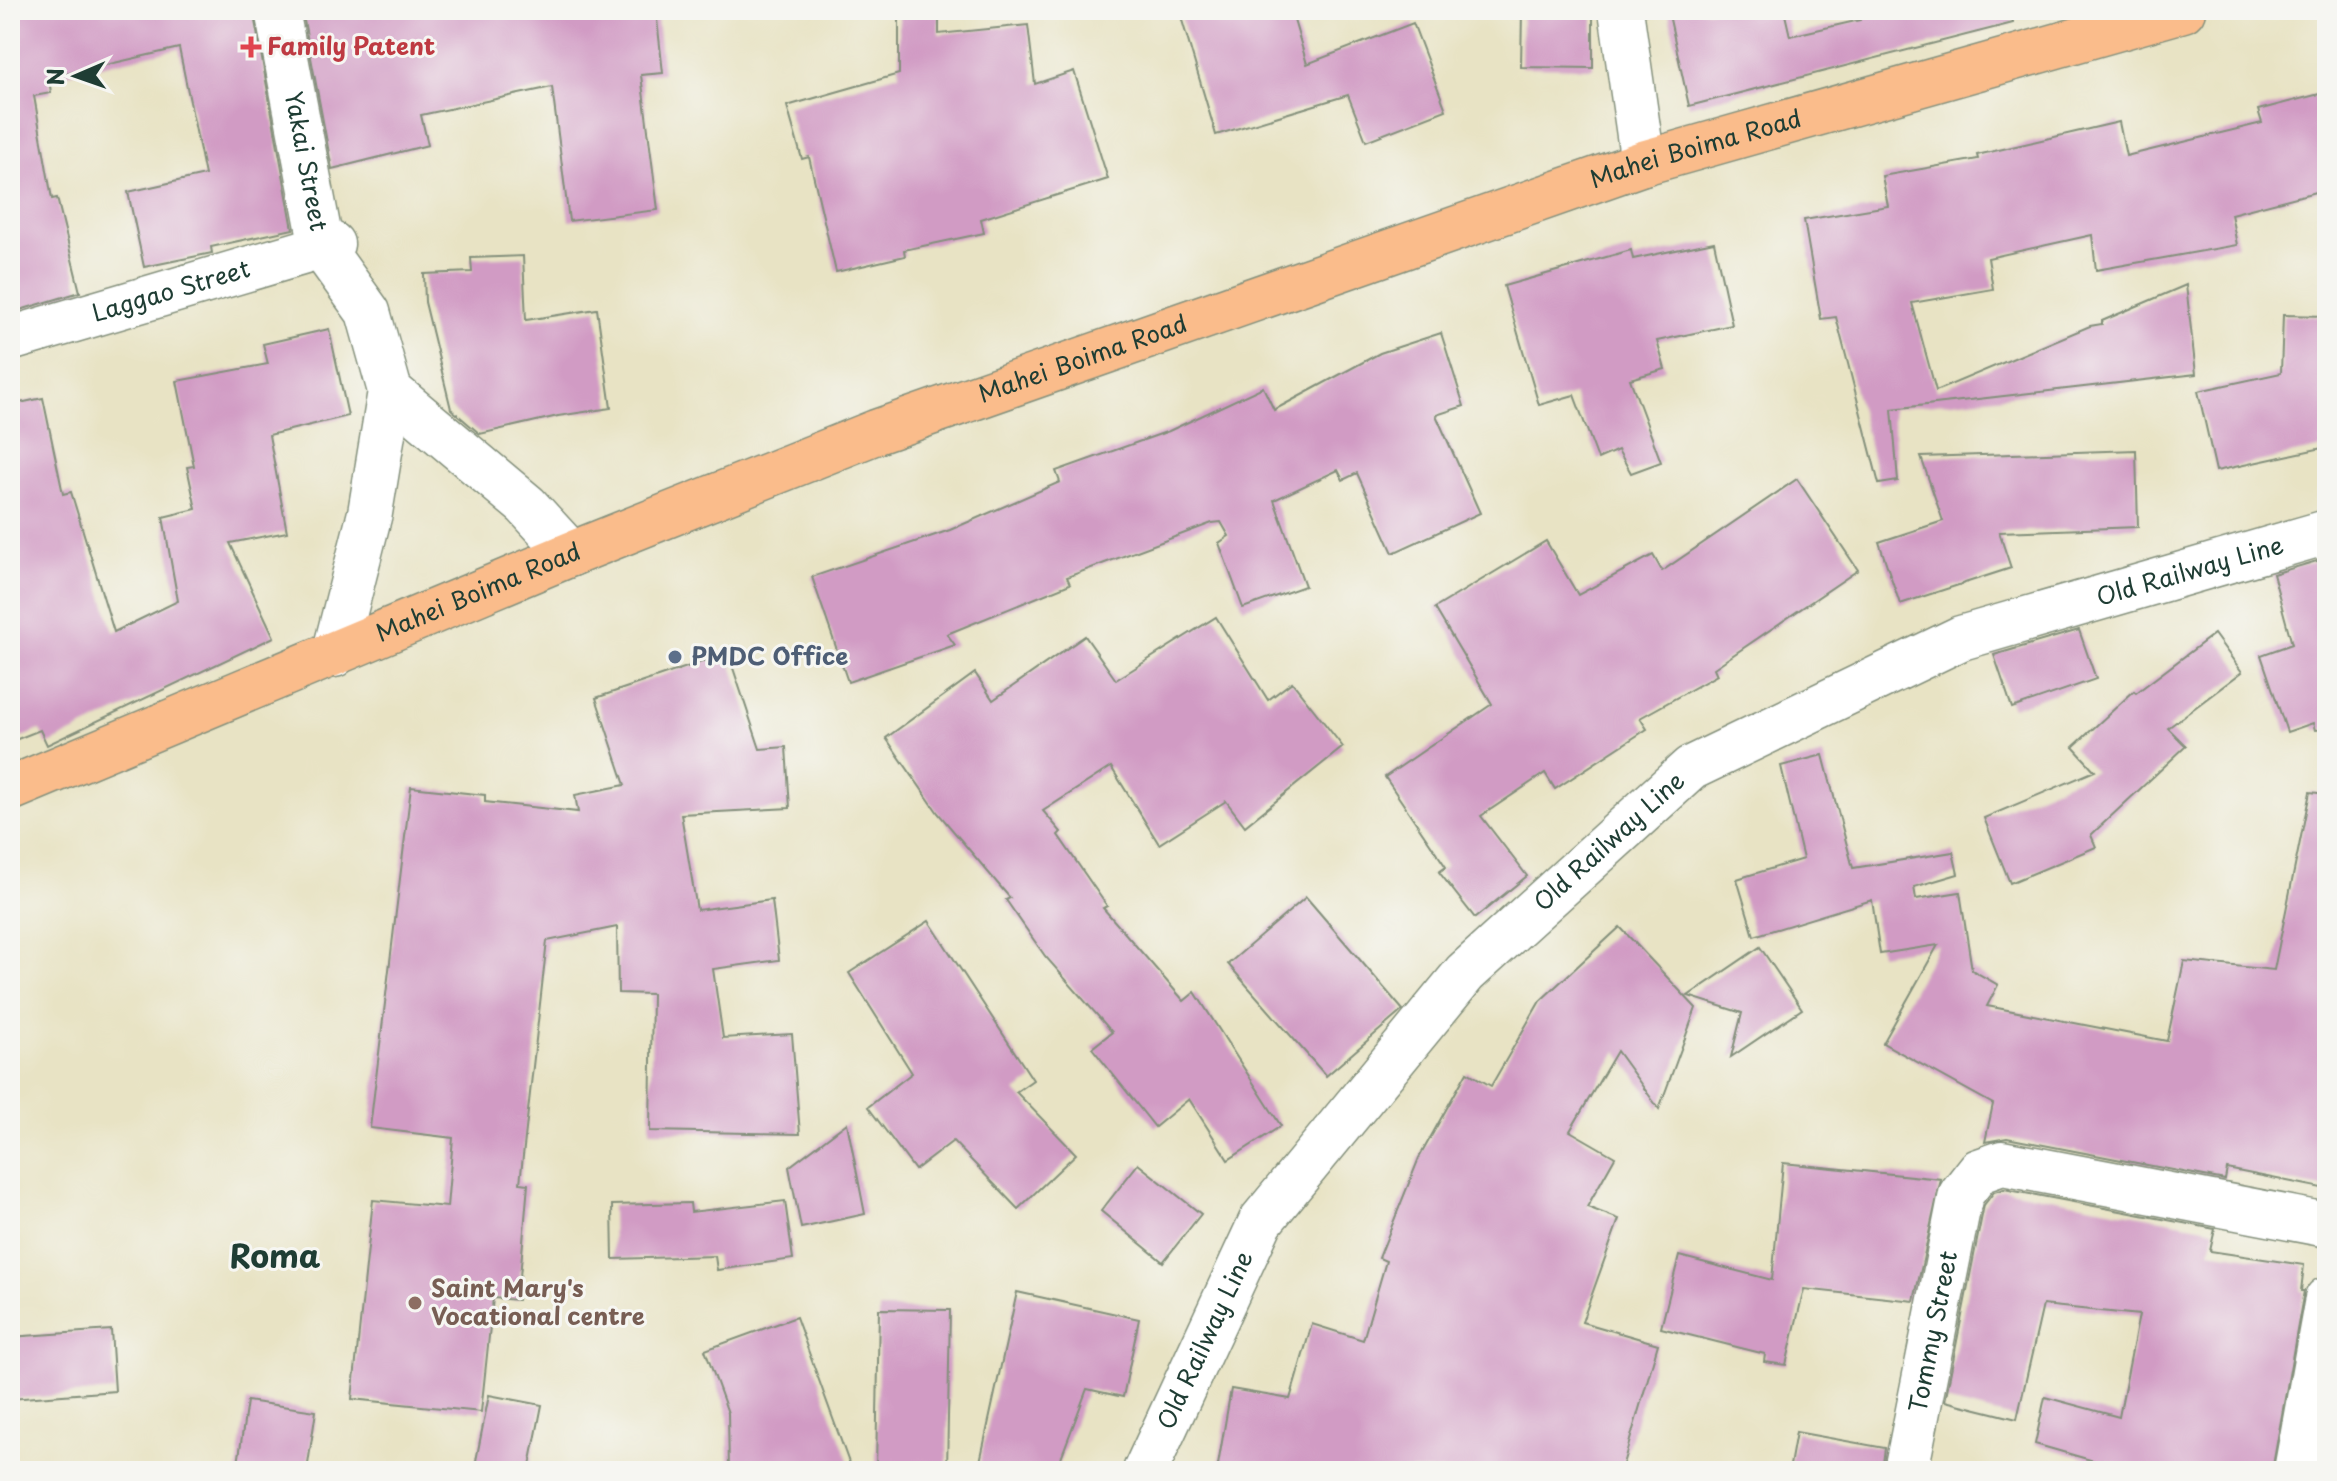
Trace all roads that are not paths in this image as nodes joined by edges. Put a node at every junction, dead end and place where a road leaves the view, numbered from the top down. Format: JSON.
{"nodes":[{"id":1,"x":277,"y":10,"type":"edge"},
{"id":2,"x":1621,"y":10,"type":"edge"},
{"id":3,"x":2183,"y":10,"type":"edge"},
{"id":4,"x":1643,"y":163,"type":"junction"},
{"id":5,"x":327,"y":246,"type":"junction"},
{"id":6,"x":10,"y":339,"type":"edge"},
{"id":7,"x":390,"y":391,"type":"junction"},
{"id":8,"x":2327,"y":532,"type":"edge"},
{"id":9,"x":571,"y":554,"type":"junction"},
{"id":10,"x":334,"y":655,"type":"junction"},
{"id":11,"x":10,"y":789,"type":"edge"},
{"id":12,"x":2327,"y":1225,"type":"edge"},
{"id":13,"x":2327,"y":1299,"type":"edge"},
{"id":14,"x":1145,"y":1471,"type":"edge"},
{"id":15,"x":1906,"y":1471,"type":"edge"},
{"id":16,"x":2296,"y":1471,"type":"edge"}],
"edges":[{"from":1,"to":5,"type":"street","name":"Yakai Street"},
{"from":2,"to":4,"type":"street"},
{"from":3,"to":4,"type":"main road","name":"Mahei Boima Road"},
{"from":4,"to":9,"type":"main road","name":"Mahei Boima Road"},
{"from":5,"to":6,"type":"street","name":"Laggao Street"},
{"from":5,"to":7,"type":"street","name":"Yakai Street"},
{"from":7,"to":9,"type":"street"},
{"from":7,"to":10,"type":"street","name":"Yakai Street"},
{"from":8,"to":14,"type":"street","name":"Old Railway Line"},
{"from":9,"to":10,"type":"main road","name":"Mahei Boima Road"},
{"from":10,"to":11,"type":"main road","name":"Mahei Boima Road"},
{"from":12,"to":15,"type":"street","name":"Tommy Street"},
{"from":13,"to":16,"type":"street"}]}
